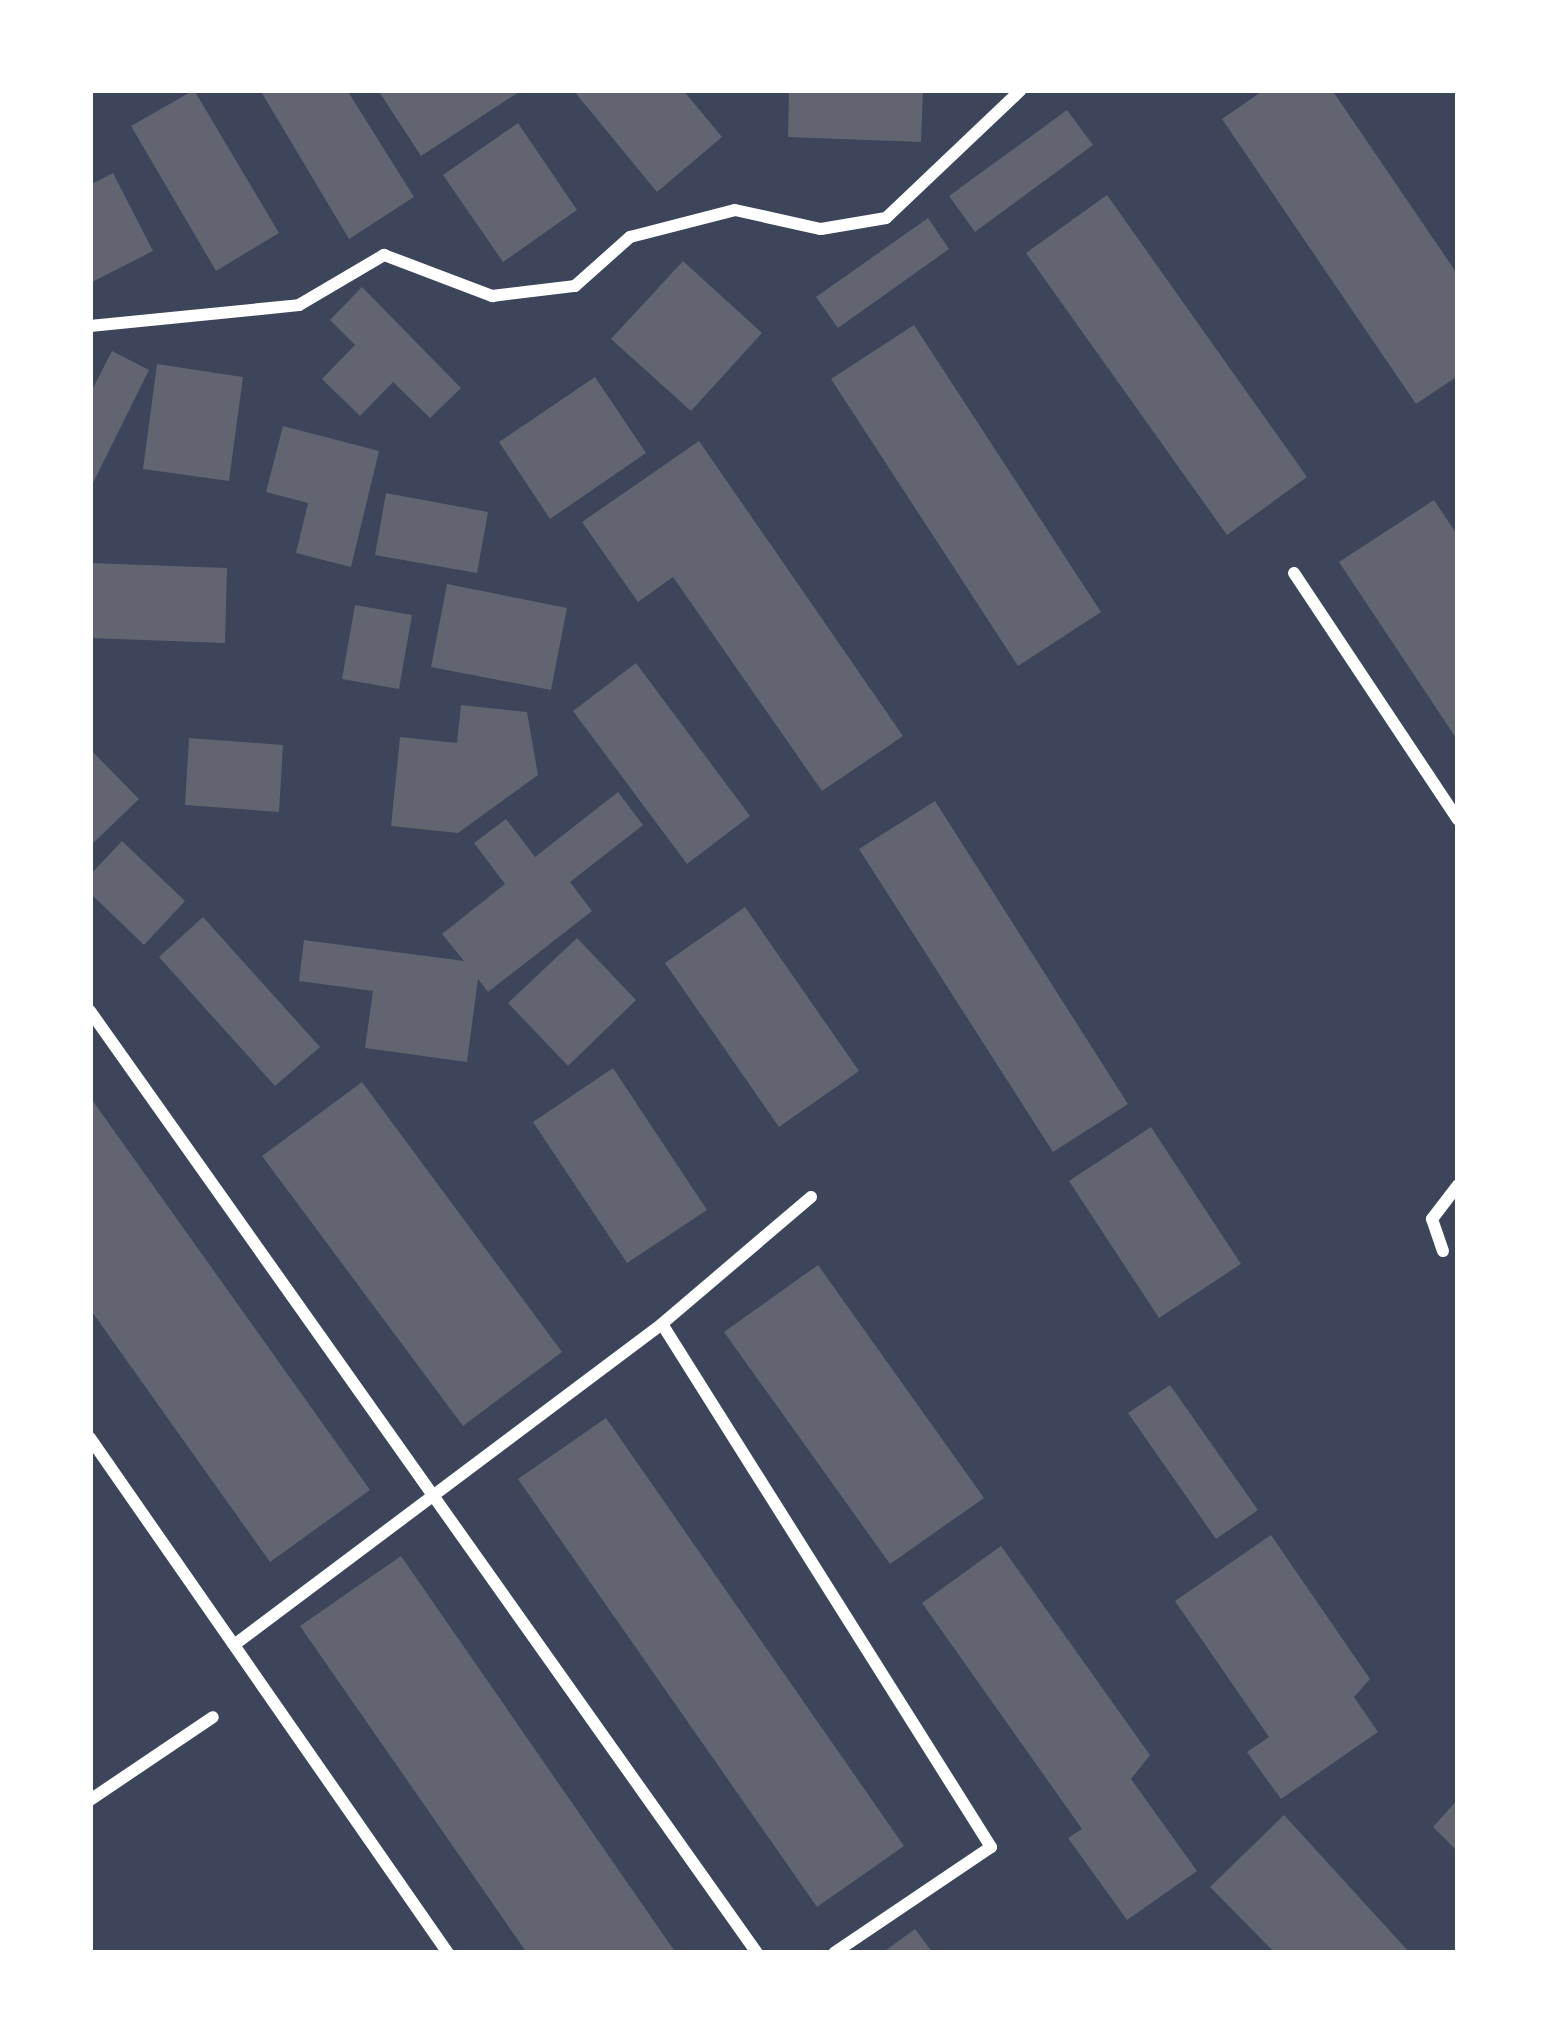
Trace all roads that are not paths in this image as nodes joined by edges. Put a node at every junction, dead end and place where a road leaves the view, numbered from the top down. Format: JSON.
{"nodes":[{"id":1,"x":1021,"y":90,"type":"edge"},
{"id":2,"x":90,"y":326,"type":"edge"},
{"id":3,"x":1294,"y":573,"type":"dead end"},
{"id":4,"x":1458,"y":820,"type":"edge"},
{"id":5,"x":90,"y":1012,"type":"edge"},
{"id":6,"x":1458,"y":1185,"type":"edge"},
{"id":7,"x":811,"y":1198,"type":"dead end"},
{"id":8,"x":1443,"y":1251,"type":"dead end"},
{"id":9,"x":662,"y":1324,"type":"junction"},
{"id":10,"x":90,"y":1438,"type":"edge"},
{"id":11,"x":433,"y":1496,"type":"junction"},
{"id":12,"x":234,"y":1646,"type":"junction"},
{"id":13,"x":213,"y":1717,"type":"dead end"},
{"id":14,"x":90,"y":1800,"type":"edge"},
{"id":15,"x":448,"y":1953,"type":"edge"},
{"id":16,"x":757,"y":1953,"type":"edge"},
{"id":17,"x":834,"y":1953,"type":"edge"}],
"edges":[{"from":1,"to":2,"type":"street"},
{"from":3,"to":4,"type":"street"},
{"from":5,"to":11,"type":"street"},
{"from":6,"to":8,"type":"street"},
{"from":7,"to":9,"type":"street"},
{"from":9,"to":11,"type":"street"},
{"from":9,"to":17,"type":"street"},
{"from":10,"to":12,"type":"street"},
{"from":11,"to":12,"type":"street"},
{"from":11,"to":16,"type":"street"},
{"from":12,"to":15,"type":"street"},
{"from":13,"to":14,"type":"street"}]}
